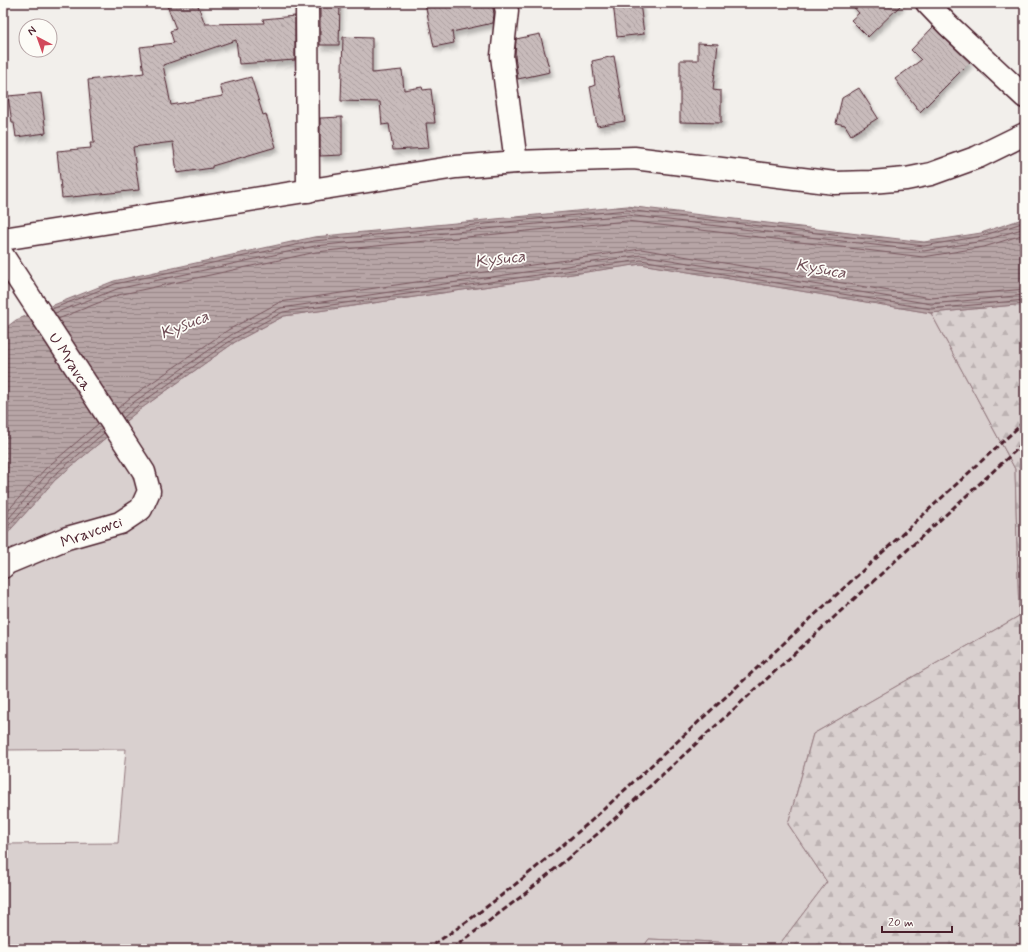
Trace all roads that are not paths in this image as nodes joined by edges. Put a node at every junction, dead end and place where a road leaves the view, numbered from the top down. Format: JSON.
{"nodes":[{"id":1,"x":307,"y":3,"type":"edge"},
{"id":2,"x":505,"y":3,"type":"edge"},
{"id":3,"x":927,"y":3,"type":"edge"},
{"id":4,"x":1025,"y":97,"type":"edge"},
{"id":5,"x":1025,"y":134,"type":"edge"},
{"id":6,"x":516,"y":162,"type":"junction"},
{"id":7,"x":308,"y":191,"type":"junction"},
{"id":8,"x":3,"y":239,"type":"edge"},
{"id":9,"x":8,"y":263,"type":"edge"},
{"id":10,"x":130,"y":451,"type":"joint"},
{"id":11,"x":3,"y":567,"type":"edge"}],
"edges":[{"from":1,"to":7,"type":"main road"},
{"from":2,"to":6,"type":"main road"},
{"from":3,"to":4,"type":"main road"},
{"from":5,"to":6,"type":"main road"},
{"from":6,"to":7,"type":"main road"},
{"from":7,"to":8,"type":"main road"},
{"from":9,"to":10,"type":"main road","name":"U Mravca"},
{"from":10,"to":11,"type":"main road","name":"Mravcovci"}]}
